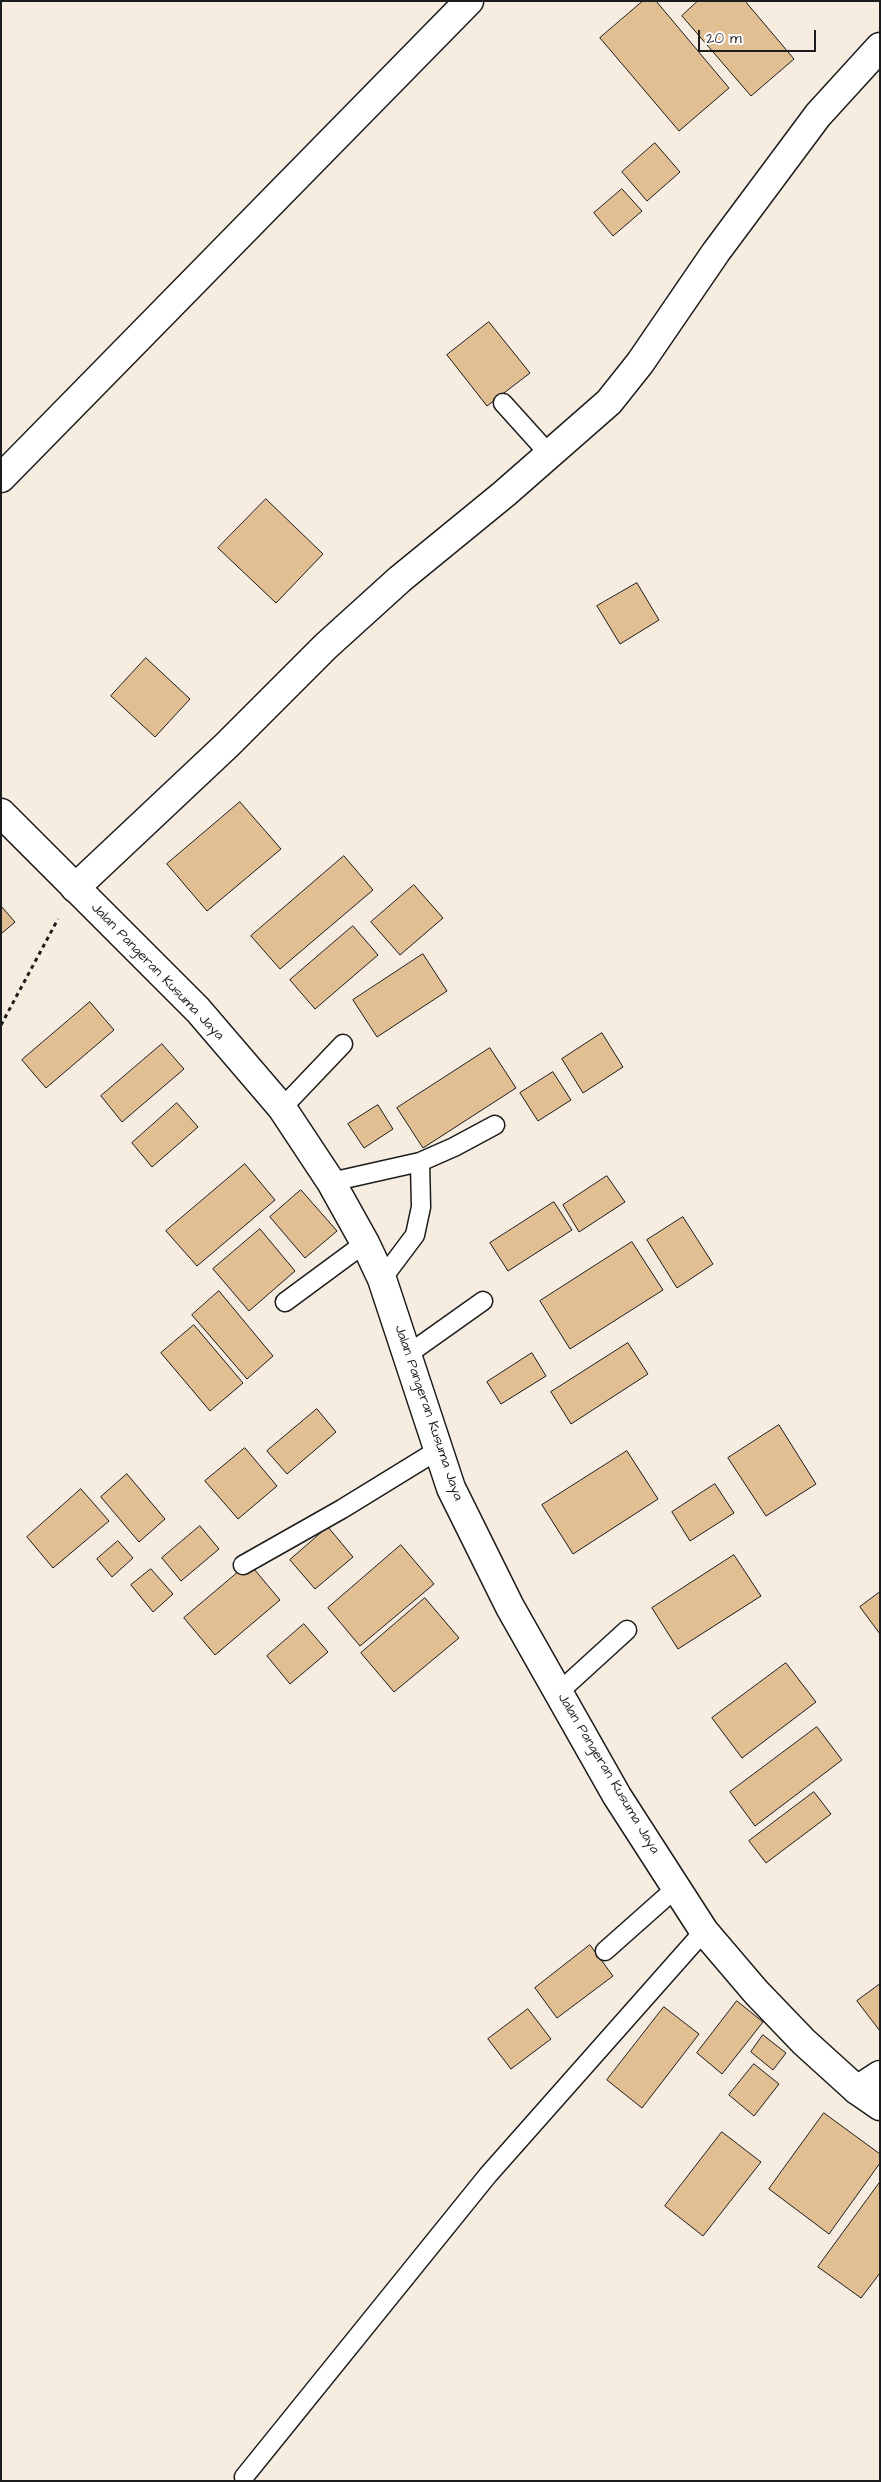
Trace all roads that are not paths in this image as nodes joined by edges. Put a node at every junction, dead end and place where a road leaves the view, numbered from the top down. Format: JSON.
{"nodes":[{"id":1,"x":469,"y":1,"type":"edge"},
{"id":2,"x":880,"y":47,"type":"edge"},
{"id":3,"x":503,"y":403,"type":"dead end"},
{"id":4,"x":549,"y":454,"type":"junction"},
{"id":5,"x":1,"y":478,"type":"edge"},
{"id":6,"x":1,"y":813,"type":"edge"},
{"id":7,"x":75,"y":888,"type":"junction"},
{"id":8,"x":343,"y":1044,"type":"dead end"},
{"id":9,"x":282,"y":1108,"type":"junction"},
{"id":10,"x":495,"y":1125,"type":"dead end"},
{"id":11,"x":420,"y":1162,"type":"junction"},
{"id":12,"x":331,"y":1182,"type":"junction"},
{"id":13,"x":365,"y":1243,"type":"junction"},
{"id":14,"x":382,"y":1279,"type":"junction"},
{"id":15,"x":483,"y":1301,"type":"dead end"},
{"id":16,"x":285,"y":1302,"type":"dead end"},
{"id":17,"x":407,"y":1356,"type":"junction"},
{"id":18,"x":438,"y":1450,"type":"junction"},
{"id":19,"x":243,"y":1565,"type":"dead end"},
{"id":20,"x":627,"y":1630,"type":"dead end"},
{"id":21,"x":559,"y":1692,"type":"junction"},
{"id":22,"x":676,"y":1888,"type":"junction"},
{"id":23,"x":704,"y":1931,"type":"junction"},
{"id":24,"x":605,"y":1950,"type":"dead end"},
{"id":25,"x":869,"y":2082,"type":"edge"},
{"id":26,"x":880,"y":2106,"type":"edge"},
{"id":27,"x":244,"y":2478,"type":"dead end"}],
"edges":[{"from":1,"to":5,"type":"street"},
{"from":2,"to":4,"type":"street"},
{"from":3,"to":4,"type":"lane"},
{"from":4,"to":7,"type":"street"},
{"from":6,"to":7,"type":"street","name":"Jalan Pangeran Kusuma Jaya"},
{"from":7,"to":9,"type":"street","name":"Jalan Pangeran Kusuma Jaya"},
{"from":8,"to":9,"type":"lane"},
{"from":9,"to":12,"type":"street","name":"Jalan Pangeran Kusuma Jaya"},
{"from":10,"to":11,"type":"lane"},
{"from":11,"to":12,"type":"lane"},
{"from":11,"to":14,"type":"lane"},
{"from":12,"to":13,"type":"street","name":"Jalan Pangeran Kusuma Jaya"},
{"from":13,"to":14,"type":"street","name":"Jalan Pangeran Kusuma Jaya"},
{"from":13,"to":16,"type":"lane"},
{"from":14,"to":17,"type":"street","name":"Jalan Pangeran Kusuma Jaya"},
{"from":15,"to":17,"type":"lane"},
{"from":17,"to":18,"type":"street","name":"Jalan Pangeran Kusuma Jaya"},
{"from":18,"to":19,"type":"lane"},
{"from":18,"to":21,"type":"street","name":"Jalan Pangeran Kusuma Jaya"},
{"from":20,"to":21,"type":"lane"},
{"from":21,"to":22,"type":"street","name":"Jalan Pangeran Kusuma Jaya"},
{"from":22,"to":23,"type":"street","name":"Jalan Pangeran Kusuma Jaya"},
{"from":22,"to":24,"type":"lane"},
{"from":23,"to":25,"type":"street","name":"Jalan Pangeran Kusuma Jaya"},
{"from":23,"to":27,"type":"lane"},
{"from":25,"to":26,"type":"street","name":"Jalan Pangeran Kusuma Jaya"}]}
